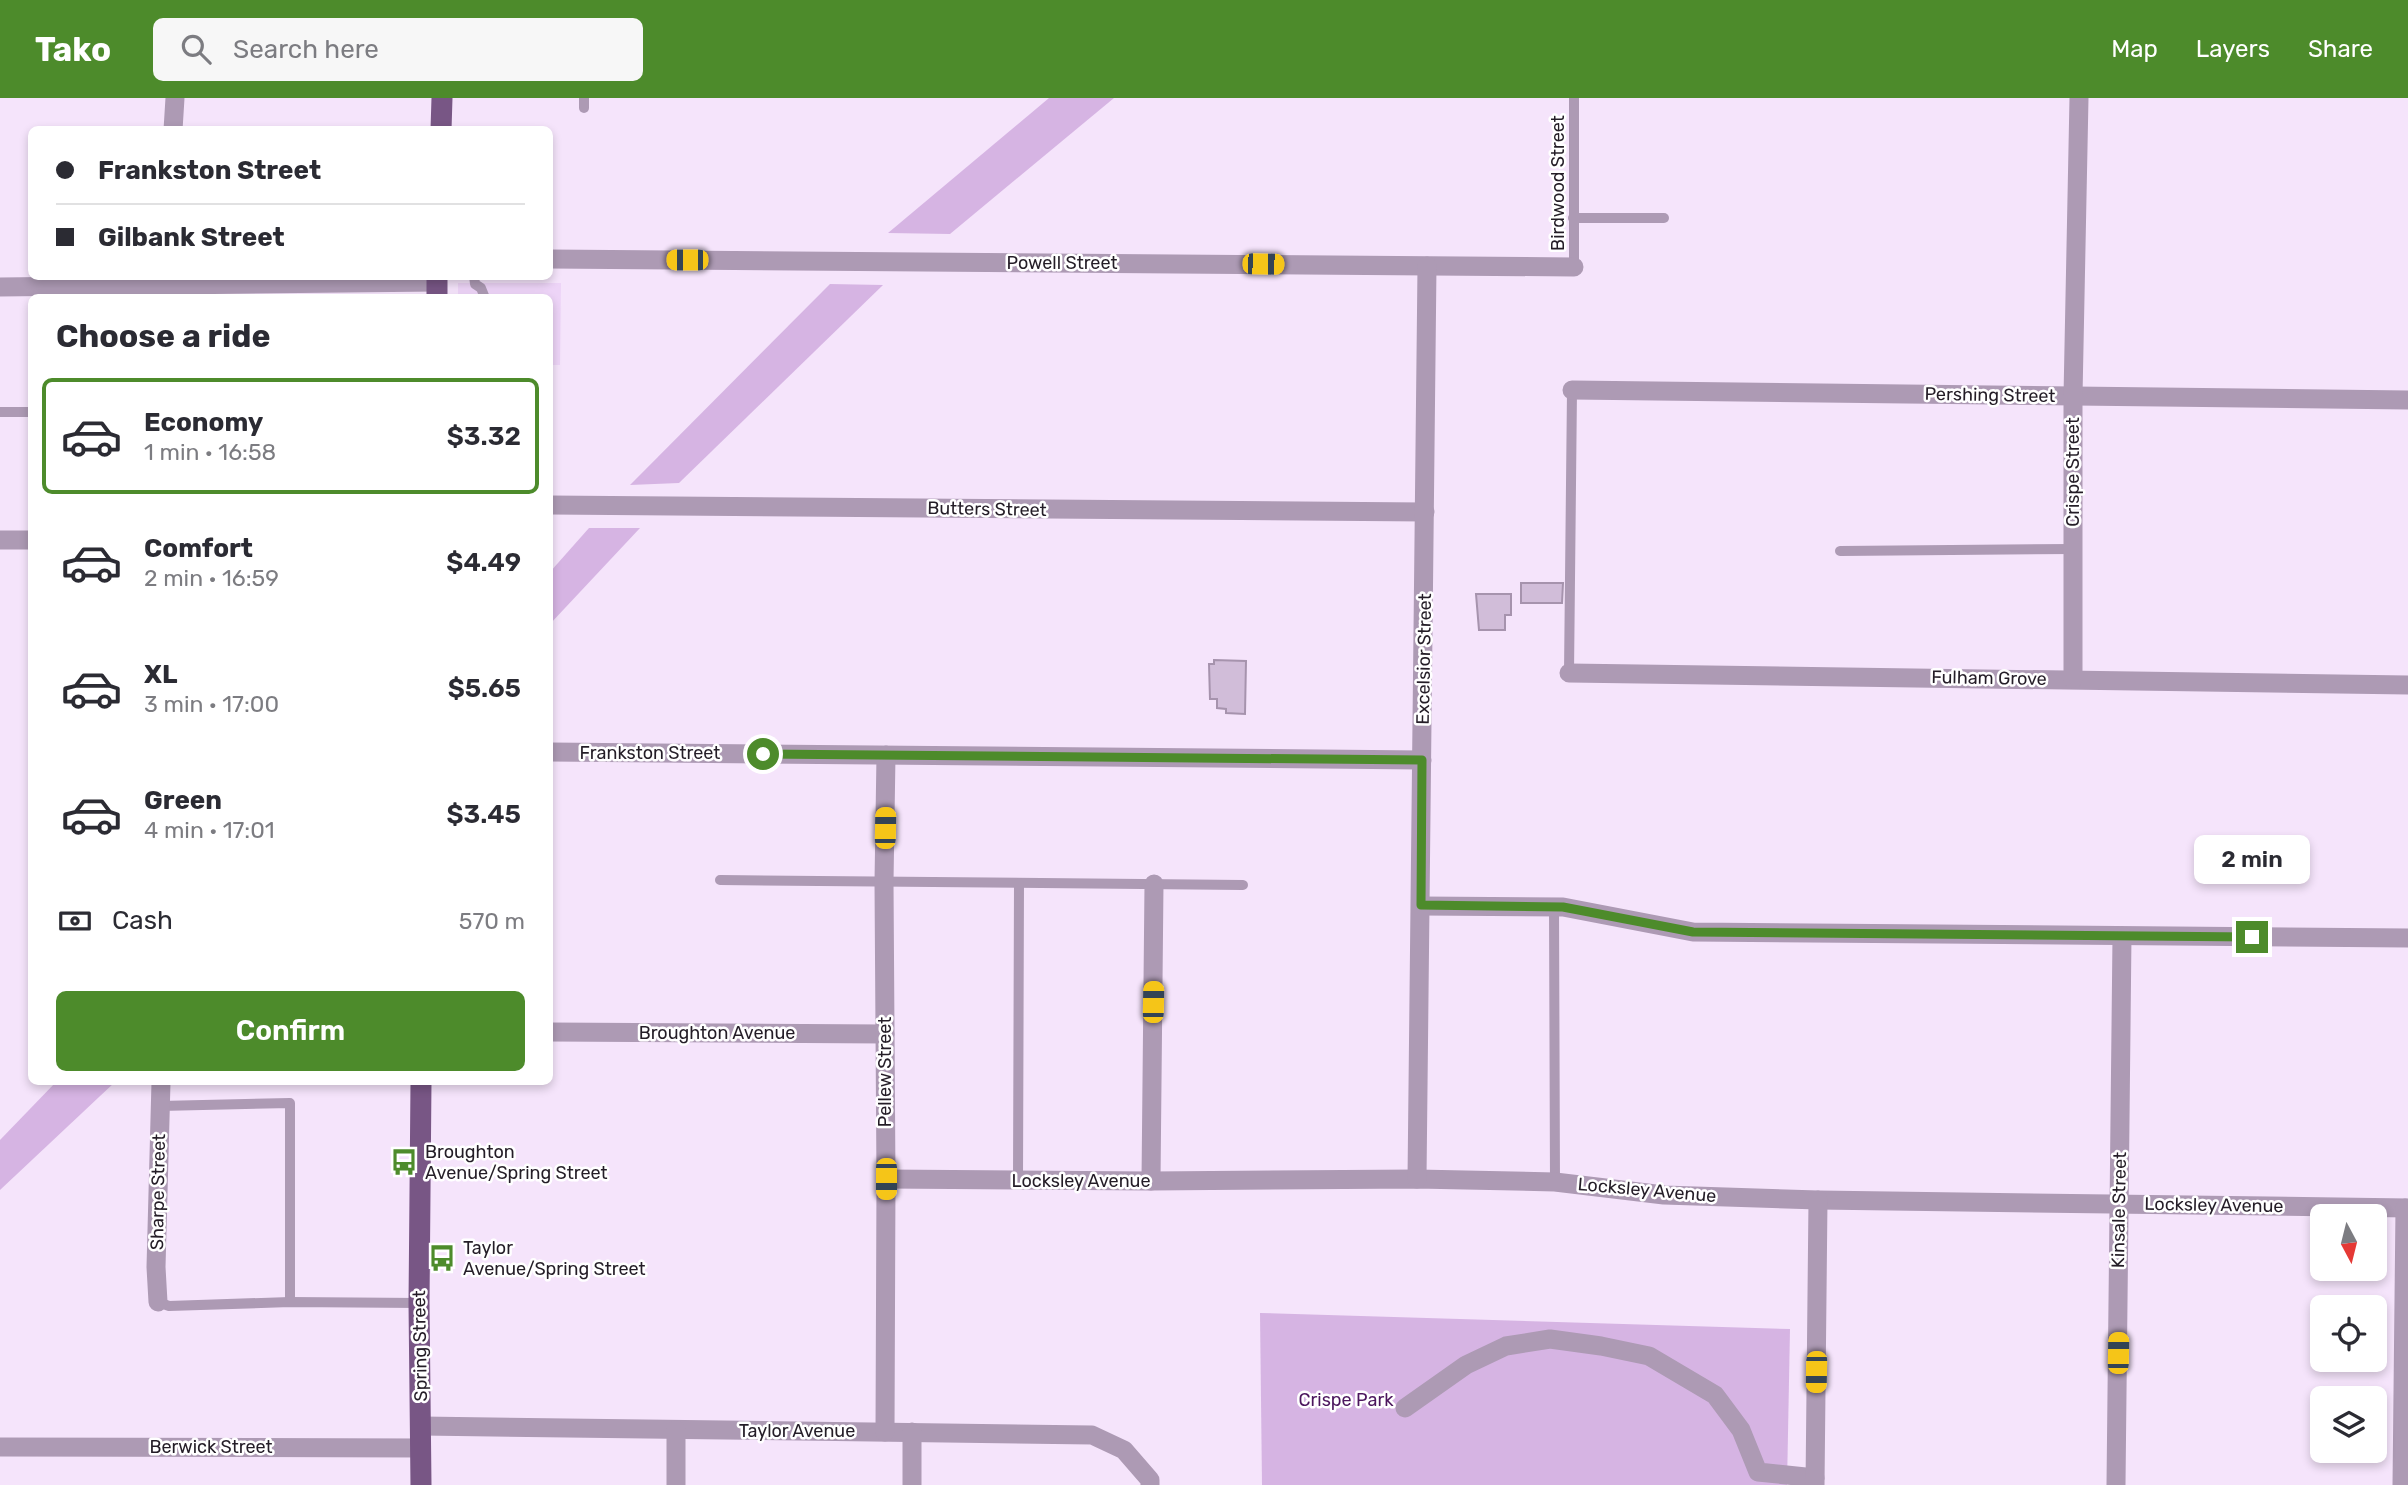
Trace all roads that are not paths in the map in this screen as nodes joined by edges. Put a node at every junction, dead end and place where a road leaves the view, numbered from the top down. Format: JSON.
{"nodes":[{"id":1,"x":175,"y":98,"type":"edge"},
{"id":2,"x":442,"y":98,"type":"edge"},
{"id":3,"x":1574,"y":98,"type":"edge"},
{"id":4,"x":2079,"y":98,"type":"edge"},
{"id":5,"x":173,"y":126,"type":"edge"},
{"id":6,"x":441,"y":126,"type":"edge"},
{"id":7,"x":1573,"y":218,"type":"junction"},
{"id":8,"x":1664,"y":218,"type":"dead end"},
{"id":9,"x":553,"y":259,"type":"edge"},
{"id":10,"x":1427,"y":265,"type":"junction"},
{"id":11,"x":1574,"y":267,"type":"joint"},
{"id":12,"x":474,"y":280,"type":"edge"},
{"id":13,"x":153,"y":281,"type":"edge"},
{"id":14,"x":437,"y":285,"type":"edge"},
{"id":15,"x":0,"y":287,"type":"edge"},
{"id":16,"x":305,"y":291,"type":"edge"},
{"id":17,"x":483,"y":294,"type":"edge"},
{"id":18,"x":1572,"y":390,"type":"joint"},
{"id":19,"x":2073,"y":396,"type":"junction"},
{"id":20,"x":2408,"y":400,"type":"edge"},
{"id":21,"x":0,"y":412,"type":"edge"},
{"id":22,"x":28,"y":412,"type":"edge"},
{"id":23,"x":553,"y":505,"type":"edge"},
{"id":24,"x":1425,"y":512,"type":"junction"},
{"id":25,"x":0,"y":540,"type":"edge"},
{"id":26,"x":28,"y":540,"type":"edge"},
{"id":27,"x":2073,"y":550,"type":"junction"},
{"id":28,"x":1840,"y":551,"type":"dead end"},
{"id":29,"x":1569,"y":673,"type":"joint"},
{"id":30,"x":2073,"y":679,"type":"junction"},
{"id":31,"x":2408,"y":685,"type":"edge"},
{"id":32,"x":553,"y":752,"type":"edge"},
{"id":33,"x":886,"y":755,"type":"junction"},
{"id":34,"x":1422,"y":760,"type":"junction"},
{"id":35,"x":720,"y":880,"type":"dead end"},
{"id":36,"x":884,"y":882,"type":"junction"},
{"id":37,"x":1018,"y":884,"type":"junction"},
{"id":38,"x":1154,"y":884,"type":"junction"},
{"id":39,"x":1242,"y":885,"type":"dead end"},
{"id":40,"x":1421,"y":905,"type":"junction"},
{"id":41,"x":1554,"y":906,"type":"junction"},
{"id":42,"x":2122,"y":936,"type":"junction"},
{"id":43,"x":2408,"y":938,"type":"edge"},
{"id":44,"x":553,"y":1032,"type":"edge"},
{"id":45,"x":885,"y":1034,"type":"junction"},
{"id":46,"x":161,"y":1085,"type":"edge"},
{"id":47,"x":421,"y":1085,"type":"edge"},
{"id":48,"x":160,"y":1106,"type":"junction"},
{"id":49,"x":886,"y":1179,"type":"junction"},
{"id":50,"x":1417,"y":1179,"type":"junction"},
{"id":51,"x":1018,"y":1180,"type":"junction"},
{"id":52,"x":1151,"y":1181,"type":"junction"},
{"id":53,"x":1555,"y":1182,"type":"junction"},
{"id":54,"x":1818,"y":1199,"type":"junction"},
{"id":55,"x":2120,"y":1203,"type":"junction"},
{"id":56,"x":2406,"y":1208,"type":"edge"},
{"id":57,"x":158,"y":1302,"type":"joint"},
{"id":58,"x":290,"y":1302,"type":"junction"},
{"id":59,"x":419,"y":1303,"type":"junction"},
{"id":60,"x":1405,"y":1408,"type":"dead end"},
{"id":61,"x":422,"y":1426,"type":"junction"},
{"id":62,"x":676,"y":1430,"type":"junction"},
{"id":63,"x":885,"y":1432,"type":"junction"},
{"id":64,"x":912,"y":1432,"type":"junction"},
{"id":65,"x":0,"y":1447,"type":"edge"},
{"id":66,"x":421,"y":1448,"type":"junction"},
{"id":67,"x":1815,"y":1481,"type":"edge"},
{"id":68,"x":421,"y":1485,"type":"edge"},
{"id":69,"x":676,"y":1485,"type":"edge"},
{"id":70,"x":912,"y":1485,"type":"edge"},
{"id":71,"x":1150,"y":1485,"type":"edge"},
{"id":72,"x":2116,"y":1485,"type":"edge"},
{"id":73,"x":2402,"y":1485,"type":"edge"}],
"edges":[{"from":1,"to":5,"type":"street"},
{"from":2,"to":6,"type":"main road"},
{"from":3,"to":7,"type":"lane","name":"Birdwood Street"},
{"from":4,"to":19,"type":"street","name":"Crispe Street"},
{"from":7,"to":8,"type":"lane"},
{"from":7,"to":11,"type":"lane","name":"Birdwood Street"},
{"from":9,"to":10,"type":"street","name":"Powell Street"},
{"from":10,"to":11,"type":"street","name":"Powell Street"},
{"from":10,"to":24,"type":"street","name":"Excelsior Street"},
{"from":12,"to":17,"type":"lane"},
{"from":13,"to":15,"type":"street"},
{"from":13,"to":16,"type":"street"},
{"from":14,"to":16,"type":"street"},
{"from":18,"to":19,"type":"street","name":"Pershing Street"},
{"from":18,"to":29,"type":"lane"},
{"from":19,"to":20,"type":"street","name":"Pershing Street"},
{"from":19,"to":27,"type":"street","name":"Crispe Street"},
{"from":21,"to":22,"type":"lane"},
{"from":23,"to":24,"type":"street","name":"Butters Street"},
{"from":24,"to":34,"type":"street","name":"Excelsior Street"},
{"from":25,"to":26,"type":"street"},
{"from":27,"to":28,"type":"lane"},
{"from":27,"to":30,"type":"street","name":"Crispe Street"},
{"from":29,"to":30,"type":"street","name":"Fulham Grove"},
{"from":30,"to":31,"type":"street","name":"Fulham Grove"},
{"from":32,"to":33,"type":"street","name":"Frankston Street"},
{"from":33,"to":34,"type":"street","name":"Frankston Street"},
{"from":33,"to":36,"type":"street","name":"Pellew Street"},
{"from":34,"to":40,"type":"street","name":"Excelsior Street"},
{"from":35,"to":36,"type":"lane"},
{"from":36,"to":37,"type":"lane"},
{"from":36,"to":45,"type":"street","name":"Pellew Street"},
{"from":37,"to":38,"type":"lane"},
{"from":37,"to":51,"type":"lane"},
{"from":38,"to":39,"type":"lane"},
{"from":38,"to":52,"type":"street"},
{"from":40,"to":41,"type":"street"},
{"from":40,"to":50,"type":"street","name":"Excelsior Street"},
{"from":41,"to":42,"type":"street"},
{"from":41,"to":53,"type":"lane"},
{"from":42,"to":43,"type":"street"},
{"from":42,"to":55,"type":"street","name":"Kinsale Street"},
{"from":44,"to":45,"type":"street","name":"Broughton Avenue"},
{"from":45,"to":49,"type":"street","name":"Pellew Street"},
{"from":46,"to":48,"type":"street","name":"Sharpe Street"},
{"from":47,"to":59,"type":"main road","name":"Spring Street"},
{"from":48,"to":57,"type":"street","name":"Sharpe Street"},
{"from":48,"to":58,"type":"lane"},
{"from":49,"to":51,"type":"street","name":"Locksley Avenue"},
{"from":49,"to":63,"type":"street","name":"Pellew Street"},
{"from":50,"to":52,"type":"street","name":"Locksley Avenue"},
{"from":50,"to":53,"type":"street","name":"Locksley Avenue"},
{"from":51,"to":52,"type":"street","name":"Locksley Avenue"},
{"from":53,"to":54,"type":"street","name":"Locksley Avenue"},
{"from":54,"to":55,"type":"street","name":"Locksley Avenue"},
{"from":54,"to":67,"type":"street"},
{"from":55,"to":56,"type":"street","name":"Locksley Avenue"},
{"from":55,"to":72,"type":"street","name":"Kinsale Street"},
{"from":56,"to":73,"type":"street"},
{"from":57,"to":58,"type":"lane"},
{"from":58,"to":59,"type":"lane"},
{"from":59,"to":61,"type":"main road","name":"Spring Street"},
{"from":60,"to":67,"type":"street"},
{"from":61,"to":62,"type":"street","name":"Taylor Avenue"},
{"from":61,"to":66,"type":"main road","name":"Spring Street"},
{"from":62,"to":63,"type":"street","name":"Taylor Avenue"},
{"from":62,"to":69,"type":"street"},
{"from":63,"to":64,"type":"street","name":"Taylor Avenue"},
{"from":64,"to":70,"type":"street"},
{"from":64,"to":71,"type":"street","name":"Taylor Avenue"},
{"from":65,"to":66,"type":"street","name":"Berwick Street"},
{"from":66,"to":68,"type":"main road","name":"Spring Street"}]}
